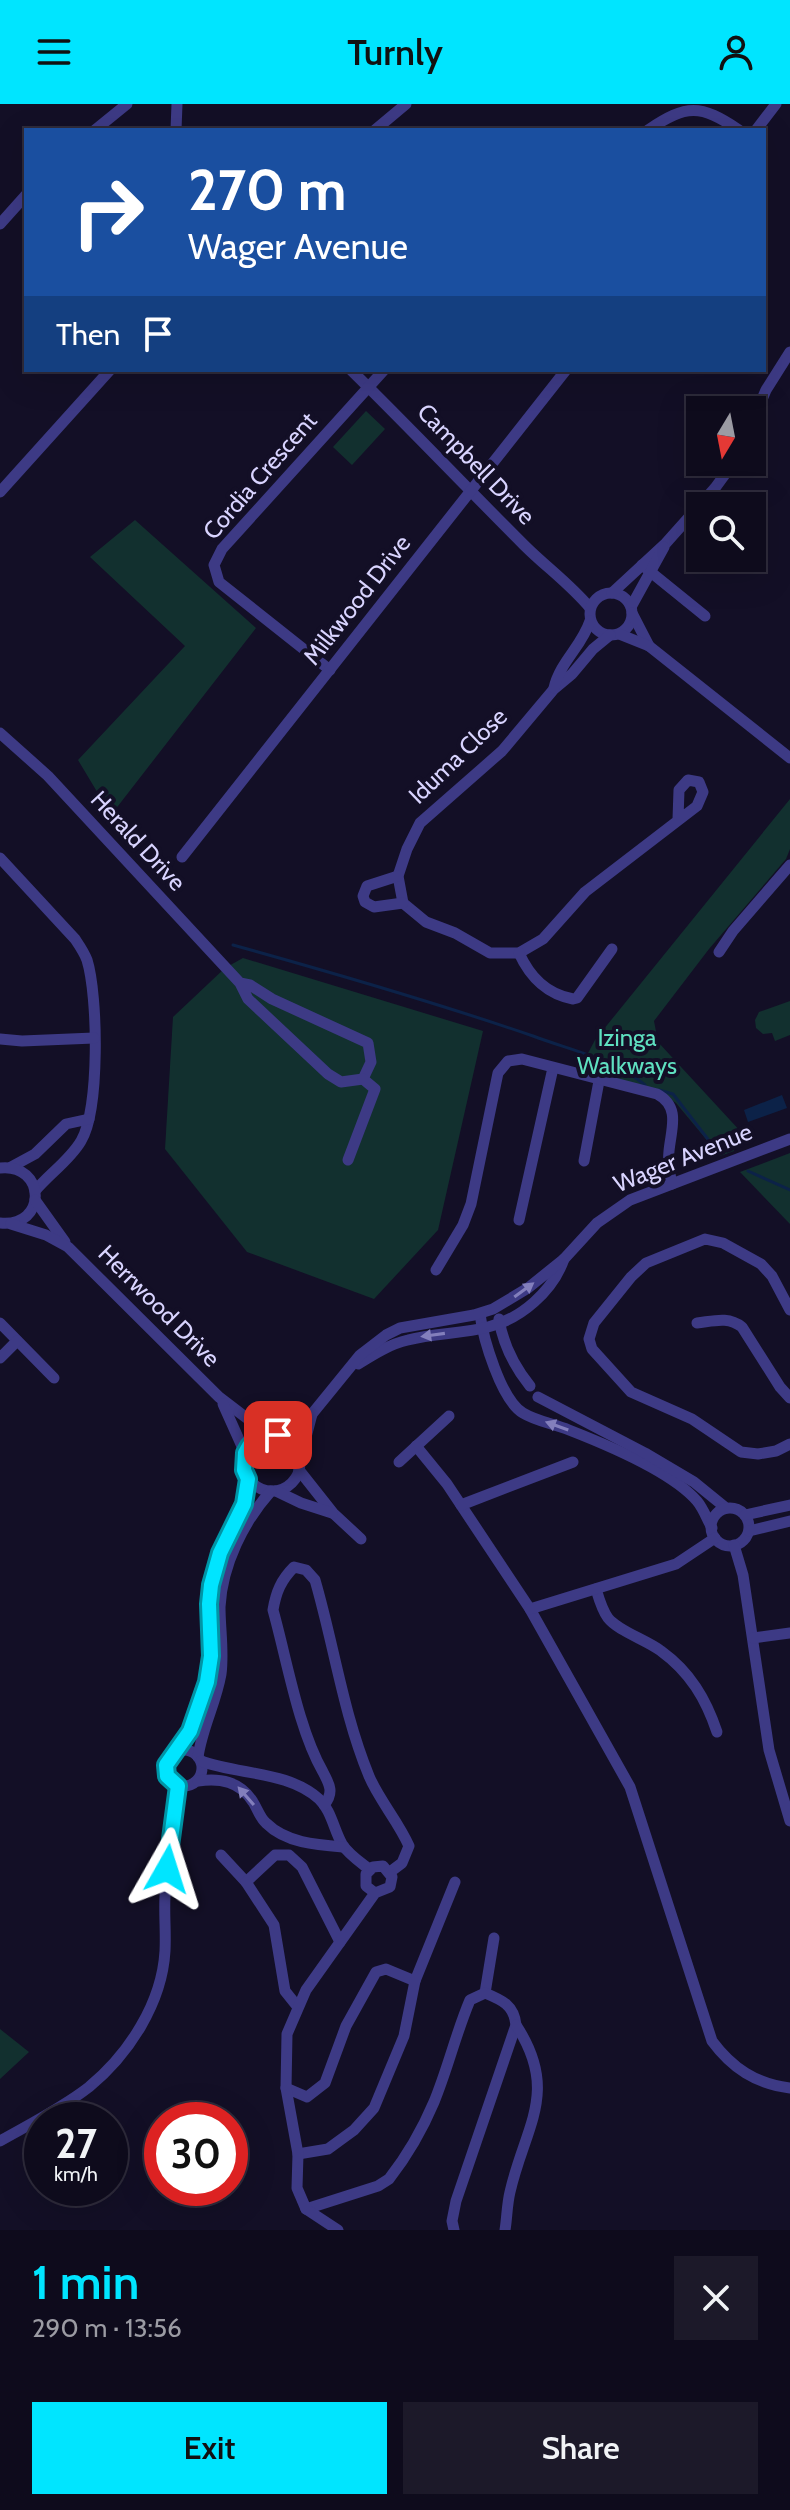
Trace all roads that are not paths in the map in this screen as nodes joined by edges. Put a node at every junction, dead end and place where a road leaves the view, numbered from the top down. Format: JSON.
{"nodes":[{"id":1,"x":127,"y":104,"type":"edge"},
{"id":2,"x":177,"y":104,"type":"edge"},
{"id":3,"x":406,"y":104,"type":"edge"},
{"id":4,"x":776,"y":104,"type":"edge"},
{"id":5,"x":97,"y":128,"type":"edge"},
{"id":6,"x":176,"y":128,"type":"edge"},
{"id":7,"x":377,"y":128,"type":"edge"},
{"id":8,"x":651,"y":128,"type":"edge"},
{"id":9,"x":736,"y":128,"type":"edge"},
{"id":10,"x":758,"y":128,"type":"edge"},
{"id":11,"x":24,"y":197,"type":"edge"},
{"id":12,"x":0,"y":224,"type":"edge"},
{"id":13,"x":790,"y":352,"type":"edge"},
{"id":14,"x":108,"y":372,"type":"edge"},
{"id":15,"x":353,"y":372,"type":"edge"},
{"id":16,"x":382,"y":372,"type":"edge"},
{"id":17,"x":564,"y":372,"type":"edge"},
{"id":18,"x":369,"y":387,"type":"junction"},
{"id":19,"x":763,"y":396,"type":"edge"},
{"id":20,"x":724,"y":476,"type":"edge"},
{"id":21,"x":470,"y":491,"type":"junction"},
{"id":22,"x":0,"y":492,"type":"edge"},
{"id":23,"x":646,"y":568,"type":"junction"},
{"id":24,"x":572,"y":586,"type":"junction"},
{"id":25,"x":607,"y":594,"type":"junction"},
{"id":26,"x":590,"y":608,"type":"junction"},
{"id":27,"x":631,"y":610,"type":"junction"},
{"id":28,"x":705,"y":616,"type":"dead end"},
{"id":29,"x":590,"y":621,"type":"junction"},
{"id":30,"x":614,"y":634,"type":"junction"},
{"id":31,"x":649,"y":646,"type":"junction"},
{"id":32,"x":330,"y":670,"type":"junction"},
{"id":33,"x":554,"y":689,"type":"junction"},
{"id":34,"x":0,"y":733,"type":"edge"},
{"id":35,"x":790,"y":758,"type":"edge"},
{"id":36,"x":678,"y":819,"type":"dead end"},
{"id":37,"x":182,"y":857,"type":"dead end"},
{"id":38,"x":0,"y":858,"type":"edge"},
{"id":39,"x":790,"y":865,"type":"edge"},
{"id":40,"x":398,"y":876,"type":"junction"},
{"id":41,"x":403,"y":903,"type":"junction"},
{"id":42,"x":612,"y":949,"type":"dead end"},
{"id":43,"x":719,"y":952,"type":"dead end"},
{"id":44,"x":519,"y":953,"type":"junction"},
{"id":45,"x":240,"y":983,"type":"junction"},
{"id":46,"x":94,"y":1038,"type":"junction"},
{"id":47,"x":0,"y":1039,"type":"edge"},
{"id":48,"x":553,"y":1068,"type":"junction"},
{"id":49,"x":363,"y":1079,"type":"junction"},
{"id":50,"x":599,"y":1081,"type":"junction"},
{"id":51,"x":89,"y":1119,"type":"junction"},
{"id":52,"x":790,"y":1139,"type":"edge"},
{"id":53,"x":348,"y":1160,"type":"dead end"},
{"id":54,"x":584,"y":1161,"type":"dead end"},
{"id":55,"x":4,"y":1167,"type":"edge"},
{"id":56,"x":672,"y":1184,"type":"junction"},
{"id":57,"x":35,"y":1196,"type":"junction"},
{"id":58,"x":519,"y":1220,"type":"dead end"},
{"id":59,"x":4,"y":1225,"type":"edge"},
{"id":60,"x":68,"y":1247,"type":"junction"},
{"id":61,"x":564,"y":1259,"type":"junction"},
{"id":62,"x":436,"y":1270,"type":"dead end"},
{"id":63,"x":497,"y":1307,"type":"junction"},
{"id":64,"x":790,"y":1310,"type":"edge"},
{"id":65,"x":480,"y":1314,"type":"junction"},
{"id":66,"x":0,"y":1323,"type":"edge"},
{"id":67,"x":500,"y":1323,"type":"junction"},
{"id":68,"x":697,"y":1323,"type":"dead end"},
{"id":69,"x":482,"y":1329,"type":"junction"},
{"id":70,"x":17,"y":1341,"type":"junction"},
{"id":71,"x":0,"y":1358,"type":"edge"},
{"id":72,"x":352,"y":1367,"type":"junction"},
{"id":73,"x":54,"y":1378,"type":"dead end"},
{"id":74,"x":530,"y":1386,"type":"dead end"},
{"id":75,"x":219,"y":1397,"type":"junction"},
{"id":76,"x":538,"y":1397,"type":"dead end"},
{"id":77,"x":790,"y":1398,"type":"edge"},
{"id":78,"x":312,"y":1414,"type":"junction"},
{"id":79,"x":449,"y":1416,"type":"dead end"},
{"id":80,"x":273,"y":1435,"type":"junction"},
{"id":81,"x":790,"y":1444,"type":"edge"},
{"id":82,"x":416,"y":1446,"type":"junction"},
{"id":83,"x":245,"y":1453,"type":"junction"},
{"id":84,"x":399,"y":1462,"type":"dead end"},
{"id":85,"x":573,"y":1462,"type":"dead end"},
{"id":86,"x":300,"y":1465,"type":"junction"},
{"id":87,"x":248,"y":1479,"type":"junction"},
{"id":88,"x":274,"y":1491,"type":"junction"},
{"id":89,"x":461,"y":1505,"type":"junction"},
{"id":90,"x":790,"y":1505,"type":"edge"},
{"id":91,"x":726,"y":1508,"type":"junction"},
{"id":92,"x":333,"y":1513,"type":"junction"},
{"id":93,"x":745,"y":1515,"type":"junction"},
{"id":94,"x":790,"y":1521,"type":"edge"},
{"id":95,"x":749,"y":1531,"type":"junction"},
{"id":96,"x":713,"y":1533,"type":"junction"},
{"id":97,"x":361,"y":1539,"type":"dead end"},
{"id":98,"x":734,"y":1545,"type":"junction"},
{"id":99,"x":596,"y":1589,"type":"junction"},
{"id":100,"x":530,"y":1609,"type":"junction"},
{"id":101,"x":790,"y":1633,"type":"edge"},
{"id":102,"x":753,"y":1638,"type":"junction"},
{"id":103,"x":717,"y":1732,"type":"dead end"},
{"id":104,"x":175,"y":1753,"type":"junction"},
{"id":105,"x":200,"y":1759,"type":"junction"},
{"id":106,"x":198,"y":1781,"type":"junction"},
{"id":107,"x":178,"y":1786,"type":"junction"},
{"id":108,"x":324,"y":1805,"type":"junction"},
{"id":109,"x":790,"y":1821,"type":"edge"},
{"id":110,"x":344,"y":1847,"type":"junction"},
{"id":111,"x":221,"y":1855,"type":"dead end"},
{"id":112,"x":369,"y":1869,"type":"junction"},
{"id":113,"x":390,"y":1872,"type":"junction"},
{"id":114,"x":246,"y":1882,"type":"junction"},
{"id":115,"x":455,"y":1882,"type":"dead end"},
{"id":116,"x":375,"y":1893,"type":"junction"},
{"id":117,"x":494,"y":1938,"type":"dead end"},
{"id":118,"x":340,"y":1942,"type":"junction"},
{"id":119,"x":415,"y":1981,"type":"junction"},
{"id":120,"x":485,"y":1993,"type":"junction"},
{"id":121,"x":297,"y":2006,"type":"junction"},
{"id":122,"x":516,"y":2025,"type":"junction"},
{"id":123,"x":286,"y":2088,"type":"junction"},
{"id":124,"x":790,"y":2088,"type":"edge"},
{"id":125,"x":0,"y":2141,"type":"edge"},
{"id":126,"x":298,"y":2154,"type":"junction"},
{"id":127,"x":306,"y":2209,"type":"junction"},
{"id":128,"x":338,"y":2230,"type":"edge"},
{"id":129,"x":454,"y":2230,"type":"edge"},
{"id":130,"x":505,"y":2230,"type":"edge"}],
"edges":[{"from":1,"to":5,"type":"street"},
{"from":2,"to":6,"type":"street"},
{"from":3,"to":7,"type":"street"},
{"from":4,"to":10,"type":"street"},
{"from":8,"to":9,"type":"street"},
{"from":11,"to":12,"type":"street"},
{"from":13,"to":19,"type":"street"},
{"from":14,"to":22,"type":"street"},
{"from":15,"to":18,"type":"street","name":"Campbell Drive"},
{"from":16,"to":18,"type":"street","name":"Cordia Crescent"},
{"from":17,"to":21,"type":"street","name":"Milkwood Drive"},
{"from":18,"to":21,"type":"street","name":"Campbell Drive"},
{"from":18,"to":32,"type":"street","name":"Cordia Crescent"},
{"from":20,"to":23,"type":"street"},
{"from":21,"to":24,"type":"street","name":"Campbell Drive"},
{"from":21,"to":32,"type":"street","name":"Milkwood Drive"},
{"from":23,"to":25,"type":"street"},
{"from":23,"to":27,"type":"street"},
{"from":23,"to":28,"type":"street"},
{"from":24,"to":25,"type":"street"},
{"from":24,"to":26,"type":"street"},
{"from":25,"to":26,"type":"street"},
{"from":25,"to":27,"type":"street"},
{"from":26,"to":29,"type":"street"},
{"from":27,"to":30,"type":"street"},
{"from":27,"to":31,"type":"street"},
{"from":29,"to":30,"type":"street"},
{"from":29,"to":33,"type":"street","name":"Iduma Close"},
{"from":30,"to":31,"type":"street"},
{"from":30,"to":33,"type":"street","name":"Iduma Close"},
{"from":31,"to":35,"type":"street"},
{"from":32,"to":37,"type":"street","name":"Milkwood Drive"},
{"from":33,"to":40,"type":"street","name":"Iduma Close"},
{"from":34,"to":45,"type":"street","name":"Herald Drive"},
{"from":36,"to":44,"type":"street"},
{"from":38,"to":46,"type":"street"},
{"from":39,"to":43,"type":"street"},
{"from":40,"to":41,"type":"street"},
{"from":40,"to":41,"type":"street"},
{"from":41,"to":44,"type":"street"},
{"from":42,"to":44,"type":"street"},
{"from":45,"to":49,"type":"street","name":"Herald Drive"},
{"from":45,"to":49,"type":"street","name":"Herald Drive"},
{"from":46,"to":47,"type":"street"},
{"from":46,"to":51,"type":"street"},
{"from":48,"to":50,"type":"street"},
{"from":48,"to":58,"type":"street"},
{"from":48,"to":62,"type":"street"},
{"from":49,"to":53,"type":"street","name":"Herald Drive"},
{"from":50,"to":54,"type":"street"},
{"from":50,"to":56,"type":"street"},
{"from":51,"to":55,"type":"street"},
{"from":51,"to":57,"type":"street"},
{"from":52,"to":56,"type":"street","name":"Wager Avenue"},
{"from":55,"to":57,"type":"street","name":"Herrwood Drive"},
{"from":56,"to":61,"type":"street","name":"Wager Avenue"},
{"from":57,"to":59,"type":"street"},
{"from":57,"to":60,"type":"street","name":"Herrwood Drive"},
{"from":59,"to":60,"type":"street","name":"Herrwood Drive"},
{"from":60,"to":75,"type":"street","name":"Herrwood Drive"},
{"from":63,"to":61,"type":"street","name":"Wager Avenue","one_way":true},
{"from":61,"to":67,"type":"street","name":"Wager Avenue"},
{"from":63,"to":65,"type":"street","name":"Wager Avenue"},
{"from":63,"to":67,"type":"street"},
{"from":64,"to":81,"type":"street"},
{"from":65,"to":69,"type":"street"},
{"from":65,"to":72,"type":"street","name":"Wager Avenue"},
{"from":66,"to":70,"type":"street"},
{"from":67,"to":69,"type":"street","name":"Wager Avenue"},
{"from":67,"to":74,"type":"street"},
{"from":68,"to":77,"type":"street"},
{"from":69,"to":72,"type":"street","name":"Wager Avenue","one_way":true},
{"from":96,"to":69,"type":"street","one_way":true},
{"from":70,"to":71,"type":"street"},
{"from":70,"to":73,"type":"street"},
{"from":72,"to":78,"type":"street"},
{"from":75,"to":80,"type":"street"},
{"from":75,"to":83,"type":"street"},
{"from":76,"to":91,"type":"street"},
{"from":78,"to":80,"type":"street"},
{"from":78,"to":86,"type":"street"},
{"from":79,"to":82,"type":"street"},
{"from":80,"to":83,"type":"street"},
{"from":80,"to":86,"type":"street"},
{"from":82,"to":84,"type":"street"},
{"from":82,"to":89,"type":"street"},
{"from":83,"to":87,"type":"street"},
{"from":85,"to":89,"type":"street"},
{"from":86,"to":88,"type":"street"},
{"from":86,"to":92,"type":"street"},
{"from":87,"to":88,"type":"street"},
{"from":87,"to":104,"type":"street"},
{"from":88,"to":92,"type":"street"},
{"from":88,"to":105,"type":"street"},
{"from":89,"to":100,"type":"street"},
{"from":90,"to":93,"type":"street"},
{"from":91,"to":93,"type":"street"},
{"from":91,"to":96,"type":"street"},
{"from":92,"to":97,"type":"street"},
{"from":93,"to":95,"type":"street"},
{"from":94,"to":95,"type":"street"},
{"from":95,"to":98,"type":"street"},
{"from":96,"to":98,"type":"street"},
{"from":96,"to":99,"type":"street"},
{"from":98,"to":102,"type":"street"},
{"from":99,"to":100,"type":"street"},
{"from":99,"to":103,"type":"street"},
{"from":100,"to":124,"type":"street"},
{"from":101,"to":102,"type":"street"},
{"from":102,"to":109,"type":"street"},
{"from":104,"to":105,"type":"street"},
{"from":104,"to":107,"type":"street"},
{"from":105,"to":106,"type":"street"},
{"from":105,"to":108,"type":"street"},
{"from":106,"to":107,"type":"street"},
{"from":110,"to":106,"type":"street","one_way":true},
{"from":107,"to":125,"type":"street"},
{"from":108,"to":110,"type":"street"},
{"from":108,"to":113,"type":"street"},
{"from":110,"to":112,"type":"street"},
{"from":111,"to":114,"type":"street"},
{"from":112,"to":113,"type":"street"},
{"from":112,"to":116,"type":"street"},
{"from":113,"to":116,"type":"street"},
{"from":114,"to":118,"type":"street"},
{"from":114,"to":121,"type":"street"},
{"from":115,"to":119,"type":"street"},
{"from":116,"to":118,"type":"street"},
{"from":117,"to":120,"type":"street"},
{"from":118,"to":121,"type":"street"},
{"from":119,"to":123,"type":"street"},
{"from":119,"to":126,"type":"street"},
{"from":120,"to":122,"type":"street"},
{"from":120,"to":127,"type":"street"},
{"from":121,"to":123,"type":"street"},
{"from":122,"to":129,"type":"street"},
{"from":122,"to":130,"type":"street"},
{"from":123,"to":126,"type":"street"},
{"from":126,"to":127,"type":"street"},
{"from":127,"to":128,"type":"street"}]}
